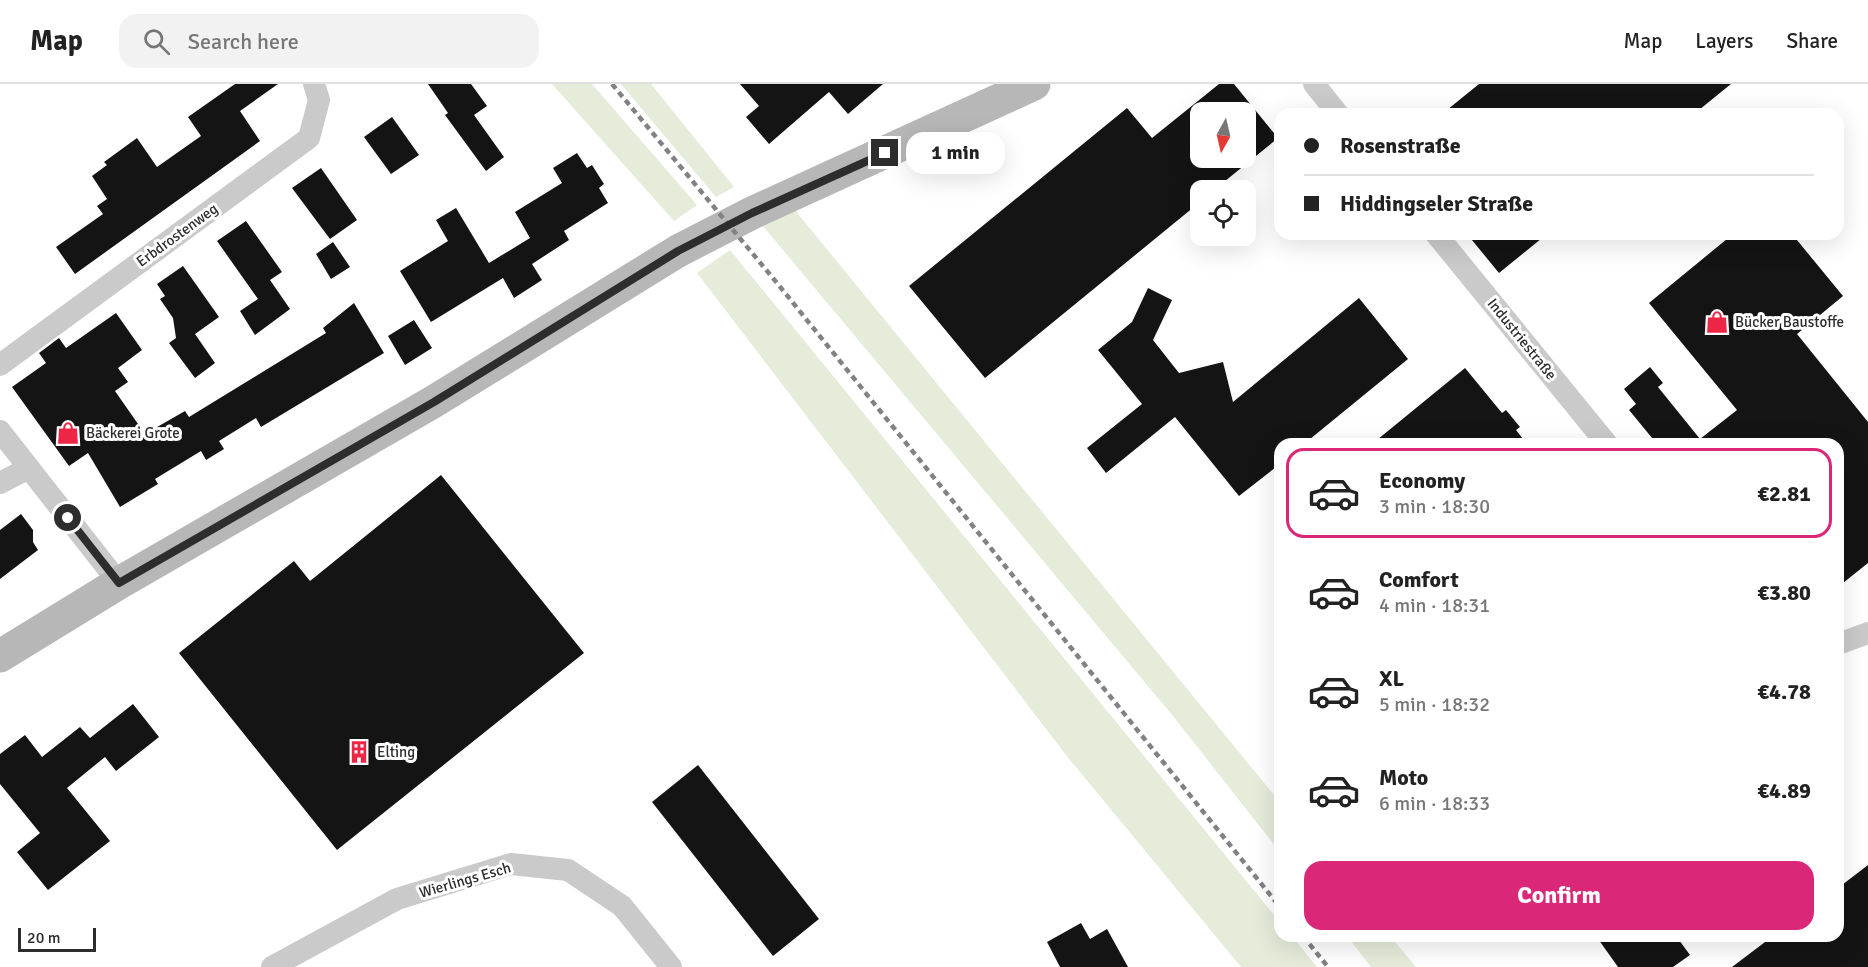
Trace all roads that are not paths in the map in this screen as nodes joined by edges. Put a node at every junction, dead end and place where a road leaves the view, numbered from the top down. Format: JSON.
{"nodes":[{"id":1,"x":314,"y":84,"type":"edge"},
{"id":2,"x":1034,"y":84,"type":"edge"},
{"id":3,"x":1314,"y":84,"type":"edge"},
{"id":4,"x":1333,"y":108,"type":"edge"},
{"id":5,"x":1441,"y":240,"type":"edge"},
{"id":6,"x":0,"y":365,"type":"edge"},
{"id":7,"x":0,"y":431,"type":"edge"},
{"id":8,"x":1603,"y":438,"type":"edge"},
{"id":9,"x":29,"y":468,"type":"junction"},
{"id":10,"x":0,"y":483,"type":"edge"},
{"id":11,"x":119,"y":583,"type":"junction"},
{"id":12,"x":1868,"y":633,"type":"edge"},
{"id":13,"x":1844,"y":642,"type":"edge"},
{"id":14,"x":0,"y":656,"type":"edge"},
{"id":15,"x":272,"y":967,"type":"edge"},
{"id":16,"x":671,"y":967,"type":"edge"}],
"edges":[{"from":1,"to":6,"type":"street","name":"Erbdrostenweg"},
{"from":2,"to":11,"type":"street"},
{"from":3,"to":4,"type":"street"},
{"from":5,"to":8,"type":"street","name":"Industriestraße"},
{"from":7,"to":9,"type":"street"},
{"from":9,"to":10,"type":"street"},
{"from":9,"to":11,"type":"street"},
{"from":11,"to":14,"type":"street"},
{"from":12,"to":13,"type":"street"},
{"from":15,"to":16,"type":"street","name":"Wierlings Esch"}]}
